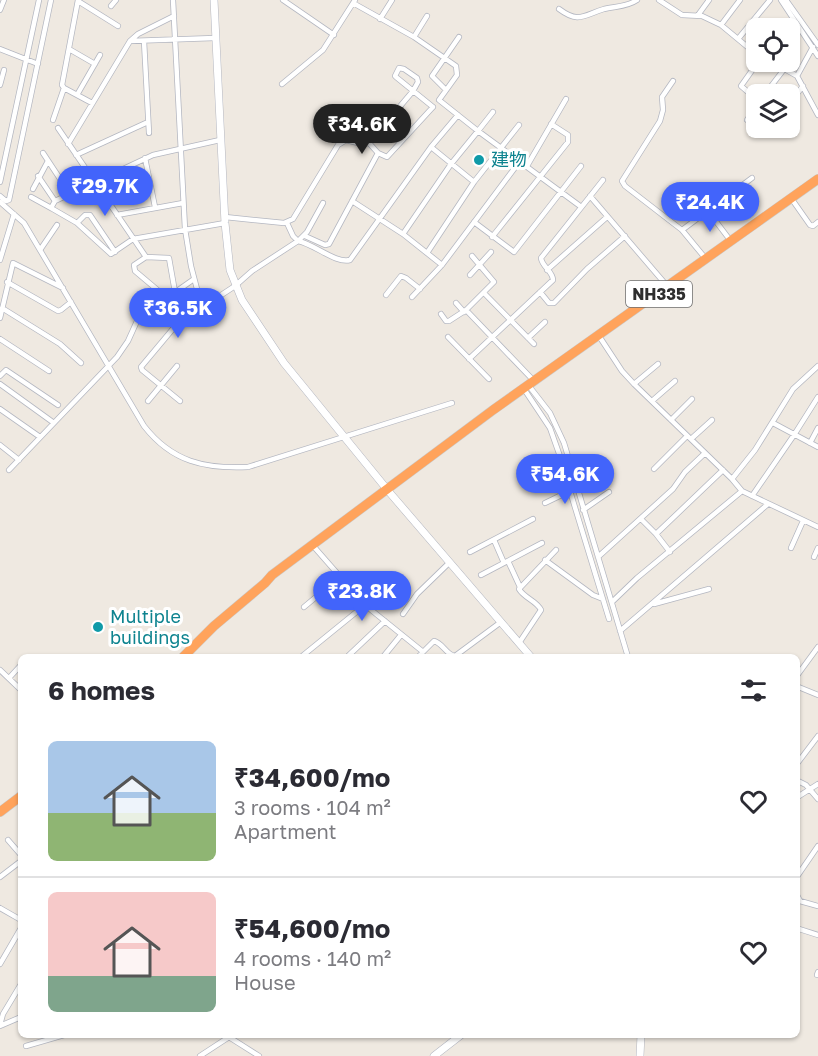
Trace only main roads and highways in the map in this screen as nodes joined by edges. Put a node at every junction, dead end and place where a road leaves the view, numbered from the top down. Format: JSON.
{"nodes":[{"id":1,"x":818,"y":179,"type":"edge"},
{"id":2,"x":389,"y":491,"type":"junction"},
{"id":3,"x":265,"y":583,"type":"junction"},
{"id":4,"x":186,"y":654,"type":"edge"},
{"id":5,"x":18,"y":798,"type":"edge"},
{"id":6,"x":0,"y":812,"type":"edge"}],
"edges":[{"from":1,"to":2,"type":"highway","number":"NH335"},
{"from":2,"to":3,"type":"highway","number":"NH335"},
{"from":2,"to":3,"type":"highway","number":"NH335"},
{"from":3,"to":4,"type":"highway","number":"NH335"},
{"from":5,"to":6,"type":"highway"}]}
